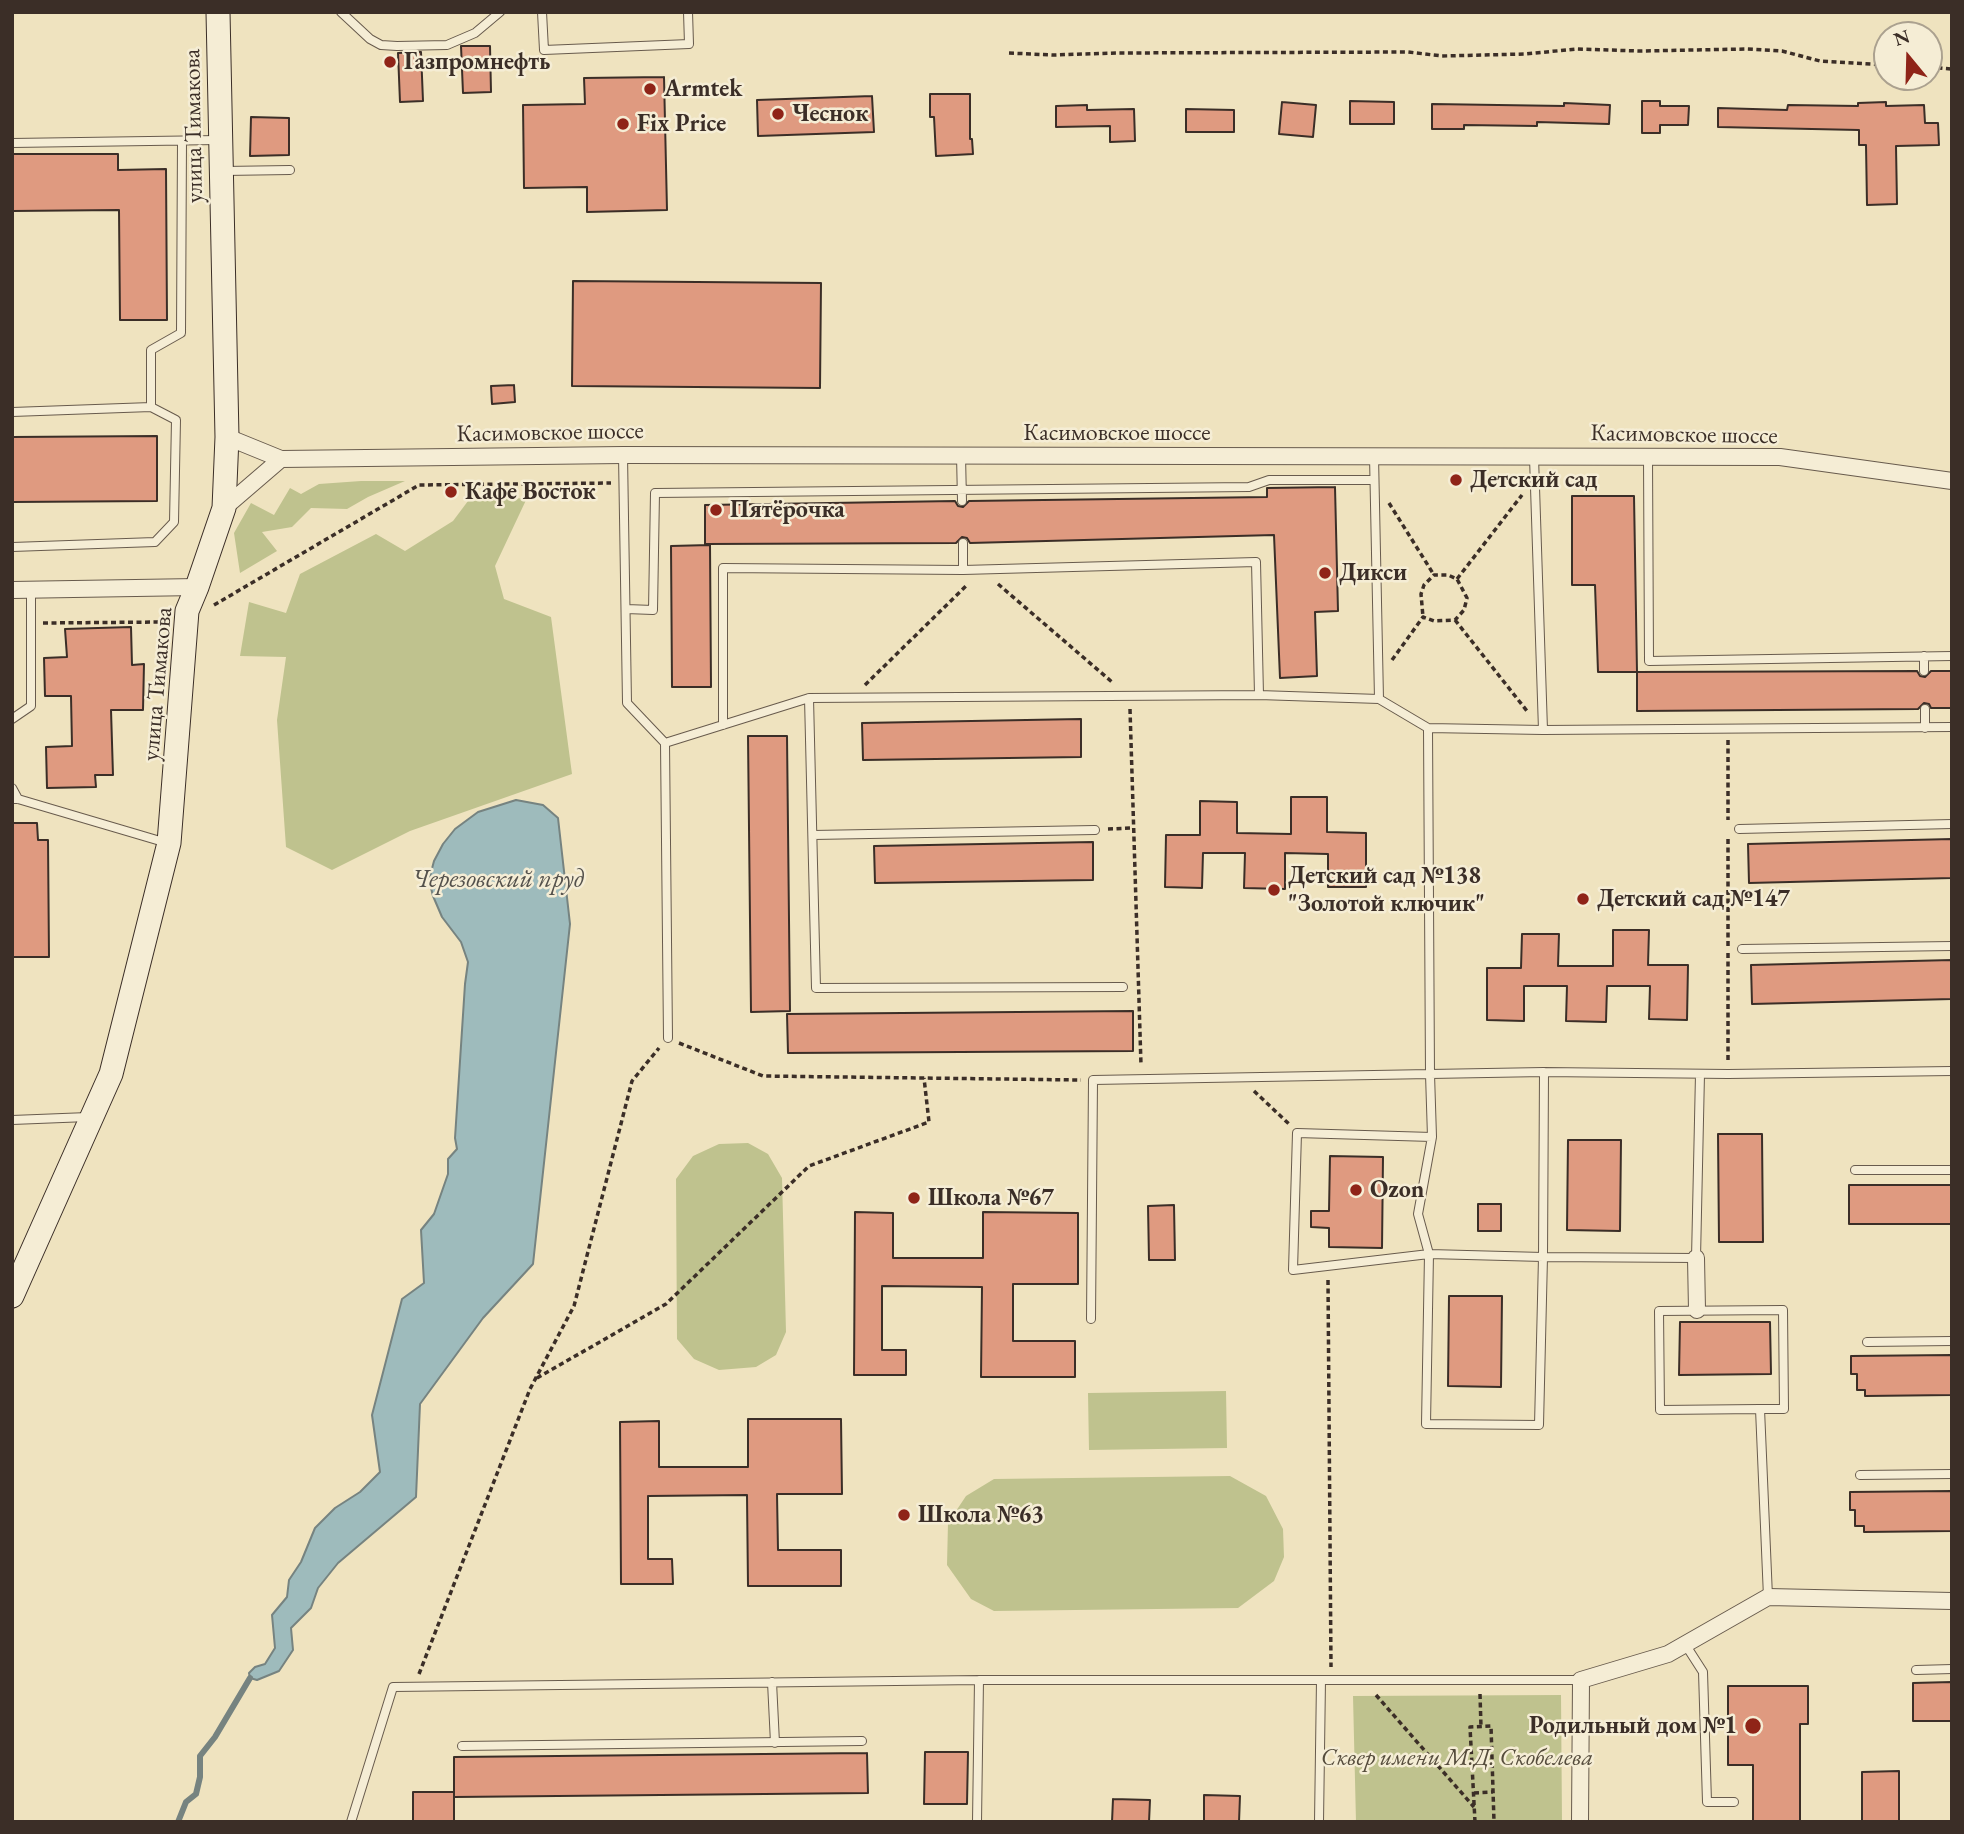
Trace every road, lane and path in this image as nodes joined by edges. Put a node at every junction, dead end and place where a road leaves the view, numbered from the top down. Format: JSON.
{"nodes":[{"id":1,"x":218,"y":12,"type":"edge"},
{"id":2,"x":341,"y":12,"type":"edge"},
{"id":3,"x":500,"y":12,"type":"edge"},
{"id":4,"x":542,"y":12,"type":"edge"},
{"id":5,"x":688,"y":12,"type":"edge"},
{"id":6,"x":1009,"y":53,"type":"dead end"},
{"id":7,"x":1873,"y":64,"type":"edge"},
{"id":8,"x":221,"y":140,"type":"junction"},
{"id":9,"x":183,"y":141,"type":"junction"},
{"id":10,"x":12,"y":143,"type":"edge"},
{"id":11,"x":290,"y":170,"type":"dead end"},
{"id":12,"x":221,"y":171,"type":"junction"},
{"id":13,"x":151,"y":407,"type":"junction"},
{"id":14,"x":12,"y":412,"type":"edge"},
{"id":15,"x":227,"y":437,"type":"junction"},
{"id":16,"x":623,"y":455,"type":"junction"},
{"id":17,"x":961,"y":455,"type":"junction"},
{"id":18,"x":1374,"y":456,"type":"junction"},
{"id":19,"x":1534,"y":457,"type":"junction"},
{"id":20,"x":1648,"y":457,"type":"junction"},
{"id":21,"x":281,"y":459,"type":"junction"},
{"id":22,"x":1535,"y":477,"type":"junction"},
{"id":23,"x":1374,"y":480,"type":"junction"},
{"id":24,"x":1952,"y":481,"type":"edge"},
{"id":25,"x":624,"y":483,"type":"junction"},
{"id":26,"x":962,"y":489,"type":"junction"},
{"id":27,"x":962,"y":501,"type":"dead end"},
{"id":28,"x":224,"y":508,"type":"junction"},
{"id":29,"x":963,"y":543,"type":"dead end"},
{"id":30,"x":12,"y":547,"type":"edge"},
{"id":31,"x":963,"y":570,"type":"junction"},
{"id":32,"x":982,"y":570,"type":"junction"},
{"id":33,"x":1434,"y":575,"type":"junction"},
{"id":34,"x":1457,"y":579,"type":"junction"},
{"id":35,"x":197,"y":587,"type":"junction"},
{"id":36,"x":31,"y":589,"type":"junction"},
{"id":37,"x":12,"y":590,"type":"edge"},
{"id":38,"x":626,"y":609,"type":"junction"},
{"id":39,"x":1423,"y":617,"type":"junction"},
{"id":40,"x":1455,"y":620,"type":"junction"},
{"id":41,"x":186,"y":622,"type":"junction"},
{"id":42,"x":31,"y":623,"type":"junction"},
{"id":43,"x":1924,"y":656,"type":"junction"},
{"id":44,"x":1952,"y":656,"type":"edge"},
{"id":45,"x":1924,"y":671,"type":"dead end"},
{"id":46,"x":1379,"y":678,"type":"junction"},
{"id":47,"x":1259,"y":695,"type":"junction"},
{"id":48,"x":1129,"y":697,"type":"junction"},
{"id":49,"x":809,"y":698,"type":"junction"},
{"id":50,"x":851,"y":698,"type":"junction"},
{"id":51,"x":1379,"y":699,"type":"junction"},
{"id":52,"x":1925,"y":709,"type":"dead end"},
{"id":53,"x":12,"y":719,"type":"edge"},
{"id":54,"x":723,"y":725,"type":"junction"},
{"id":55,"x":1952,"y":727,"type":"edge"},
{"id":56,"x":1428,"y":728,"type":"junction"},
{"id":57,"x":1925,"y":728,"type":"junction"},
{"id":58,"x":1543,"y":730,"type":"junction"},
{"id":59,"x":1728,"y":730,"type":"junction"},
{"id":60,"x":666,"y":743,"type":"junction"},
{"id":61,"x":12,"y":788,"type":"edge"},
{"id":62,"x":15,"y":799,"type":"edge"},
{"id":63,"x":1952,"y":824,"type":"edge"},
{"id":64,"x":1133,"y":828,"type":"junction"},
{"id":65,"x":1739,"y":829,"type":"dead end"},
{"id":66,"x":1095,"y":830,"type":"joint"},
{"id":67,"x":813,"y":835,"type":"junction"},
{"id":68,"x":170,"y":843,"type":"junction"},
{"id":69,"x":1952,"y":946,"type":"edge"},
{"id":70,"x":1742,"y":949,"type":"dead end"},
{"id":71,"x":1123,"y":987,"type":"dead end"},
{"id":72,"x":668,"y":1038,"type":"junction"},
{"id":73,"x":1952,"y":1071,"type":"edge"},
{"id":74,"x":1544,"y":1072,"type":"junction"},
{"id":75,"x":1430,"y":1073,"type":"junction"},
{"id":76,"x":1700,"y":1074,"type":"junction"},
{"id":77,"x":1728,"y":1074,"type":"junction"},
{"id":78,"x":1240,"y":1077,"type":"junction"},
{"id":79,"x":924,"y":1078,"type":"junction"},
{"id":80,"x":1141,"y":1079,"type":"junction"},
{"id":81,"x":1093,"y":1080,"type":"junction"},
{"id":82,"x":91,"y":1117,"type":"junction"},
{"id":83,"x":12,"y":1120,"type":"edge"},
{"id":84,"x":1297,"y":1133,"type":"junction"},
{"id":85,"x":1432,"y":1137,"type":"junction"},
{"id":86,"x":1855,"y":1170,"type":"dead end"},
{"id":87,"x":1952,"y":1170,"type":"edge"},
{"id":88,"x":1429,"y":1254,"type":"junction"},
{"id":89,"x":1543,"y":1257,"type":"junction"},
{"id":90,"x":1696,"y":1258,"type":"junction"},
{"id":91,"x":1328,"y":1266,"type":"junction"},
{"id":92,"x":12,"y":1296,"type":"edge"},
{"id":93,"x":1697,"y":1310,"type":"junction"},
{"id":94,"x":1091,"y":1319,"type":"dead end"},
{"id":95,"x":1952,"y":1341,"type":"edge"},
{"id":96,"x":1867,"y":1342,"type":"dead end"},
{"id":97,"x":535,"y":1380,"type":"junction"},
{"id":98,"x":1760,"y":1409,"type":"junction"},
{"id":99,"x":1952,"y":1474,"type":"edge"},
{"id":100,"x":1860,"y":1475,"type":"dead end"},
{"id":101,"x":1768,"y":1597,"type":"junction"},
{"id":102,"x":1952,"y":1601,"type":"edge"},
{"id":103,"x":1685,"y":1644,"type":"junction"},
{"id":104,"x":1916,"y":1670,"type":"dead end"},
{"id":105,"x":1952,"y":1670,"type":"edge"},
{"id":106,"x":979,"y":1679,"type":"junction"},
{"id":107,"x":1321,"y":1680,"type":"junction"},
{"id":108,"x":1331,"y":1680,"type":"junction"},
{"id":109,"x":1363,"y":1680,"type":"junction"},
{"id":110,"x":1480,"y":1680,"type":"junction"},
{"id":111,"x":1581,"y":1680,"type":"junction"},
{"id":112,"x":772,"y":1682,"type":"junction"},
{"id":113,"x":415,"y":1686,"type":"junction"},
{"id":114,"x":1481,"y":1727,"type":"junction"},
{"id":115,"x":862,"y":1741,"type":"dead end"},
{"id":116,"x":775,"y":1742,"type":"junction"},
{"id":117,"x":462,"y":1745,"type":"dead end"},
{"id":118,"x":1493,"y":1792,"type":"junction"},
{"id":119,"x":1474,"y":1793,"type":"junction"},
{"id":120,"x":1734,"y":1802,"type":"dead end"},
{"id":121,"x":1474,"y":1807,"type":"junction"},
{"id":122,"x":351,"y":1822,"type":"edge"},
{"id":123,"x":977,"y":1822,"type":"edge"},
{"id":124,"x":1319,"y":1822,"type":"edge"},
{"id":125,"x":1475,"y":1822,"type":"edge"},
{"id":126,"x":1494,"y":1822,"type":"edge"},
{"id":127,"x":1580,"y":1822,"type":"edge"}],
"edges":[{"from":1,"to":8,"type":"street","name":"улица Тимакова"},
{"from":2,"to":3,"type":"lane"},
{"from":4,"to":5,"type":"lane"},
{"from":6,"to":7,"type":"path"},
{"from":8,"to":9,"type":"lane"},
{"from":8,"to":12,"type":"street","name":"улица Тимакова"},
{"from":9,"to":10,"type":"lane"},
{"from":9,"to":13,"type":"lane"},
{"from":11,"to":12,"type":"lane"},
{"from":12,"to":15,"type":"street","name":"улица Тимакова"},
{"from":13,"to":14,"type":"lane"},
{"from":13,"to":30,"type":"lane"},
{"from":15,"to":21,"type":"street","name":"Касимовское шоссе"},
{"from":15,"to":28,"type":"street","name":"улица Тимакова"},
{"from":16,"to":17,"type":"street","name":"Касимовское шоссе"},
{"from":16,"to":21,"type":"street","name":"Касимовское шоссе"},
{"from":16,"to":25,"type":"lane"},
{"from":17,"to":18,"type":"street","name":"Касимовское шоссе"},
{"from":17,"to":26,"type":"lane"},
{"from":18,"to":19,"type":"street","name":"Касимовское шоссе"},
{"from":18,"to":23,"type":"lane"},
{"from":19,"to":20,"type":"street","name":"Касимовское шоссе"},
{"from":19,"to":22,"type":"lane"},
{"from":20,"to":24,"type":"street","name":"Касимовское шоссе"},
{"from":20,"to":43,"type":"lane"},
{"from":21,"to":28,"type":"street"},
{"from":22,"to":34,"type":"path"},
{"from":22,"to":58,"type":"lane"},
{"from":23,"to":26,"type":"lane"},
{"from":23,"to":33,"type":"path"},
{"from":23,"to":46,"type":"lane"},
{"from":25,"to":38,"type":"lane"},
{"from":25,"to":41,"type":"path"},
{"from":26,"to":27,"type":"lane"},
{"from":26,"to":38,"type":"lane"},
{"from":28,"to":35,"type":"street","name":"улица Тимакова"},
{"from":29,"to":31,"type":"lane"},
{"from":31,"to":32,"type":"lane"},
{"from":31,"to":54,"type":"lane"},
{"from":32,"to":47,"type":"lane"},
{"from":32,"to":48,"type":"path"},
{"from":32,"to":50,"type":"path"},
{"from":33,"to":34,"type":"path"},
{"from":33,"to":39,"type":"path"},
{"from":34,"to":40,"type":"path"},
{"from":35,"to":36,"type":"street"},
{"from":35,"to":41,"type":"street","name":"улица Тимакова"},
{"from":36,"to":37,"type":"street"},
{"from":36,"to":42,"type":"lane"},
{"from":38,"to":60,"type":"lane"},
{"from":39,"to":40,"type":"path"},
{"from":39,"to":46,"type":"path"},
{"from":40,"to":58,"type":"path"},
{"from":41,"to":42,"type":"path"},
{"from":41,"to":68,"type":"street","name":"улица Тимакова"},
{"from":42,"to":53,"type":"lane"},
{"from":43,"to":44,"type":"lane"},
{"from":43,"to":45,"type":"lane"},
{"from":46,"to":51,"type":"lane"},
{"from":47,"to":48,"type":"lane"},
{"from":47,"to":51,"type":"lane"},
{"from":48,"to":50,"type":"lane"},
{"from":48,"to":64,"type":"path"},
{"from":49,"to":50,"type":"lane"},
{"from":49,"to":54,"type":"lane"},
{"from":49,"to":67,"type":"lane"},
{"from":51,"to":56,"type":"lane"},
{"from":52,"to":57,"type":"lane"},
{"from":54,"to":60,"type":"lane"},
{"from":55,"to":57,"type":"lane"},
{"from":56,"to":58,"type":"lane"},
{"from":56,"to":75,"type":"lane"},
{"from":57,"to":59,"type":"lane"},
{"from":58,"to":59,"type":"lane"},
{"from":59,"to":77,"type":"path"},
{"from":60,"to":72,"type":"lane"},
{"from":61,"to":62,"type":"lane"},
{"from":62,"to":68,"type":"lane"},
{"from":63,"to":65,"type":"lane"},
{"from":64,"to":66,"type":"path"},
{"from":64,"to":80,"type":"path"},
{"from":66,"to":67,"type":"lane"},
{"from":67,"to":71,"type":"lane"},
{"from":68,"to":82,"type":"street","name":"улица Тимакова"},
{"from":69,"to":70,"type":"lane"},
{"from":72,"to":79,"type":"path"},
{"from":72,"to":97,"type":"path"},
{"from":73,"to":77,"type":"lane"},
{"from":74,"to":75,"type":"lane"},
{"from":74,"to":76,"type":"lane"},
{"from":74,"to":89,"type":"lane"},
{"from":75,"to":78,"type":"lane"},
{"from":75,"to":85,"type":"lane"},
{"from":76,"to":77,"type":"lane"},
{"from":76,"to":90,"type":"lane"},
{"from":78,"to":80,"type":"lane"},
{"from":78,"to":84,"type":"path"},
{"from":79,"to":81,"type":"path"},
{"from":79,"to":97,"type":"path"},
{"from":80,"to":81,"type":"lane"},
{"from":81,"to":94,"type":"lane"},
{"from":82,"to":83,"type":"lane"},
{"from":82,"to":92,"type":"street","name":"улица Тимакова"},
{"from":84,"to":85,"type":"lane"},
{"from":84,"to":91,"type":"lane"},
{"from":85,"to":88,"type":"lane"},
{"from":86,"to":87,"type":"lane"},
{"from":88,"to":89,"type":"lane"},
{"from":88,"to":89,"type":"lane"},
{"from":88,"to":91,"type":"lane"},
{"from":89,"to":90,"type":"lane"},
{"from":90,"to":93,"type":"street"},
{"from":91,"to":108,"type":"path"},
{"from":93,"to":98,"type":"lane"},
{"from":93,"to":98,"type":"lane"},
{"from":95,"to":96,"type":"lane"},
{"from":97,"to":113,"type":"path"},
{"from":98,"to":101,"type":"lane"},
{"from":99,"to":100,"type":"lane"},
{"from":101,"to":102,"type":"street"},
{"from":101,"to":103,"type":"street"},
{"from":103,"to":111,"type":"street"},
{"from":103,"to":120,"type":"lane"},
{"from":104,"to":105,"type":"lane"},
{"from":106,"to":107,"type":"lane"},
{"from":106,"to":112,"type":"lane"},
{"from":106,"to":123,"type":"lane"},
{"from":107,"to":108,"type":"lane"},
{"from":107,"to":124,"type":"lane"},
{"from":108,"to":109,"type":"lane"},
{"from":109,"to":110,"type":"lane"},
{"from":109,"to":121,"type":"path"},
{"from":110,"to":111,"type":"lane"},
{"from":110,"to":114,"type":"path"},
{"from":111,"to":127,"type":"street"},
{"from":112,"to":113,"type":"lane"},
{"from":112,"to":116,"type":"lane"},
{"from":113,"to":122,"type":"lane"},
{"from":114,"to":118,"type":"path"},
{"from":114,"to":119,"type":"path"},
{"from":115,"to":116,"type":"lane"},
{"from":116,"to":117,"type":"lane"},
{"from":118,"to":119,"type":"path"},
{"from":118,"to":126,"type":"path"},
{"from":119,"to":121,"type":"path"},
{"from":121,"to":125,"type":"path"}]}
